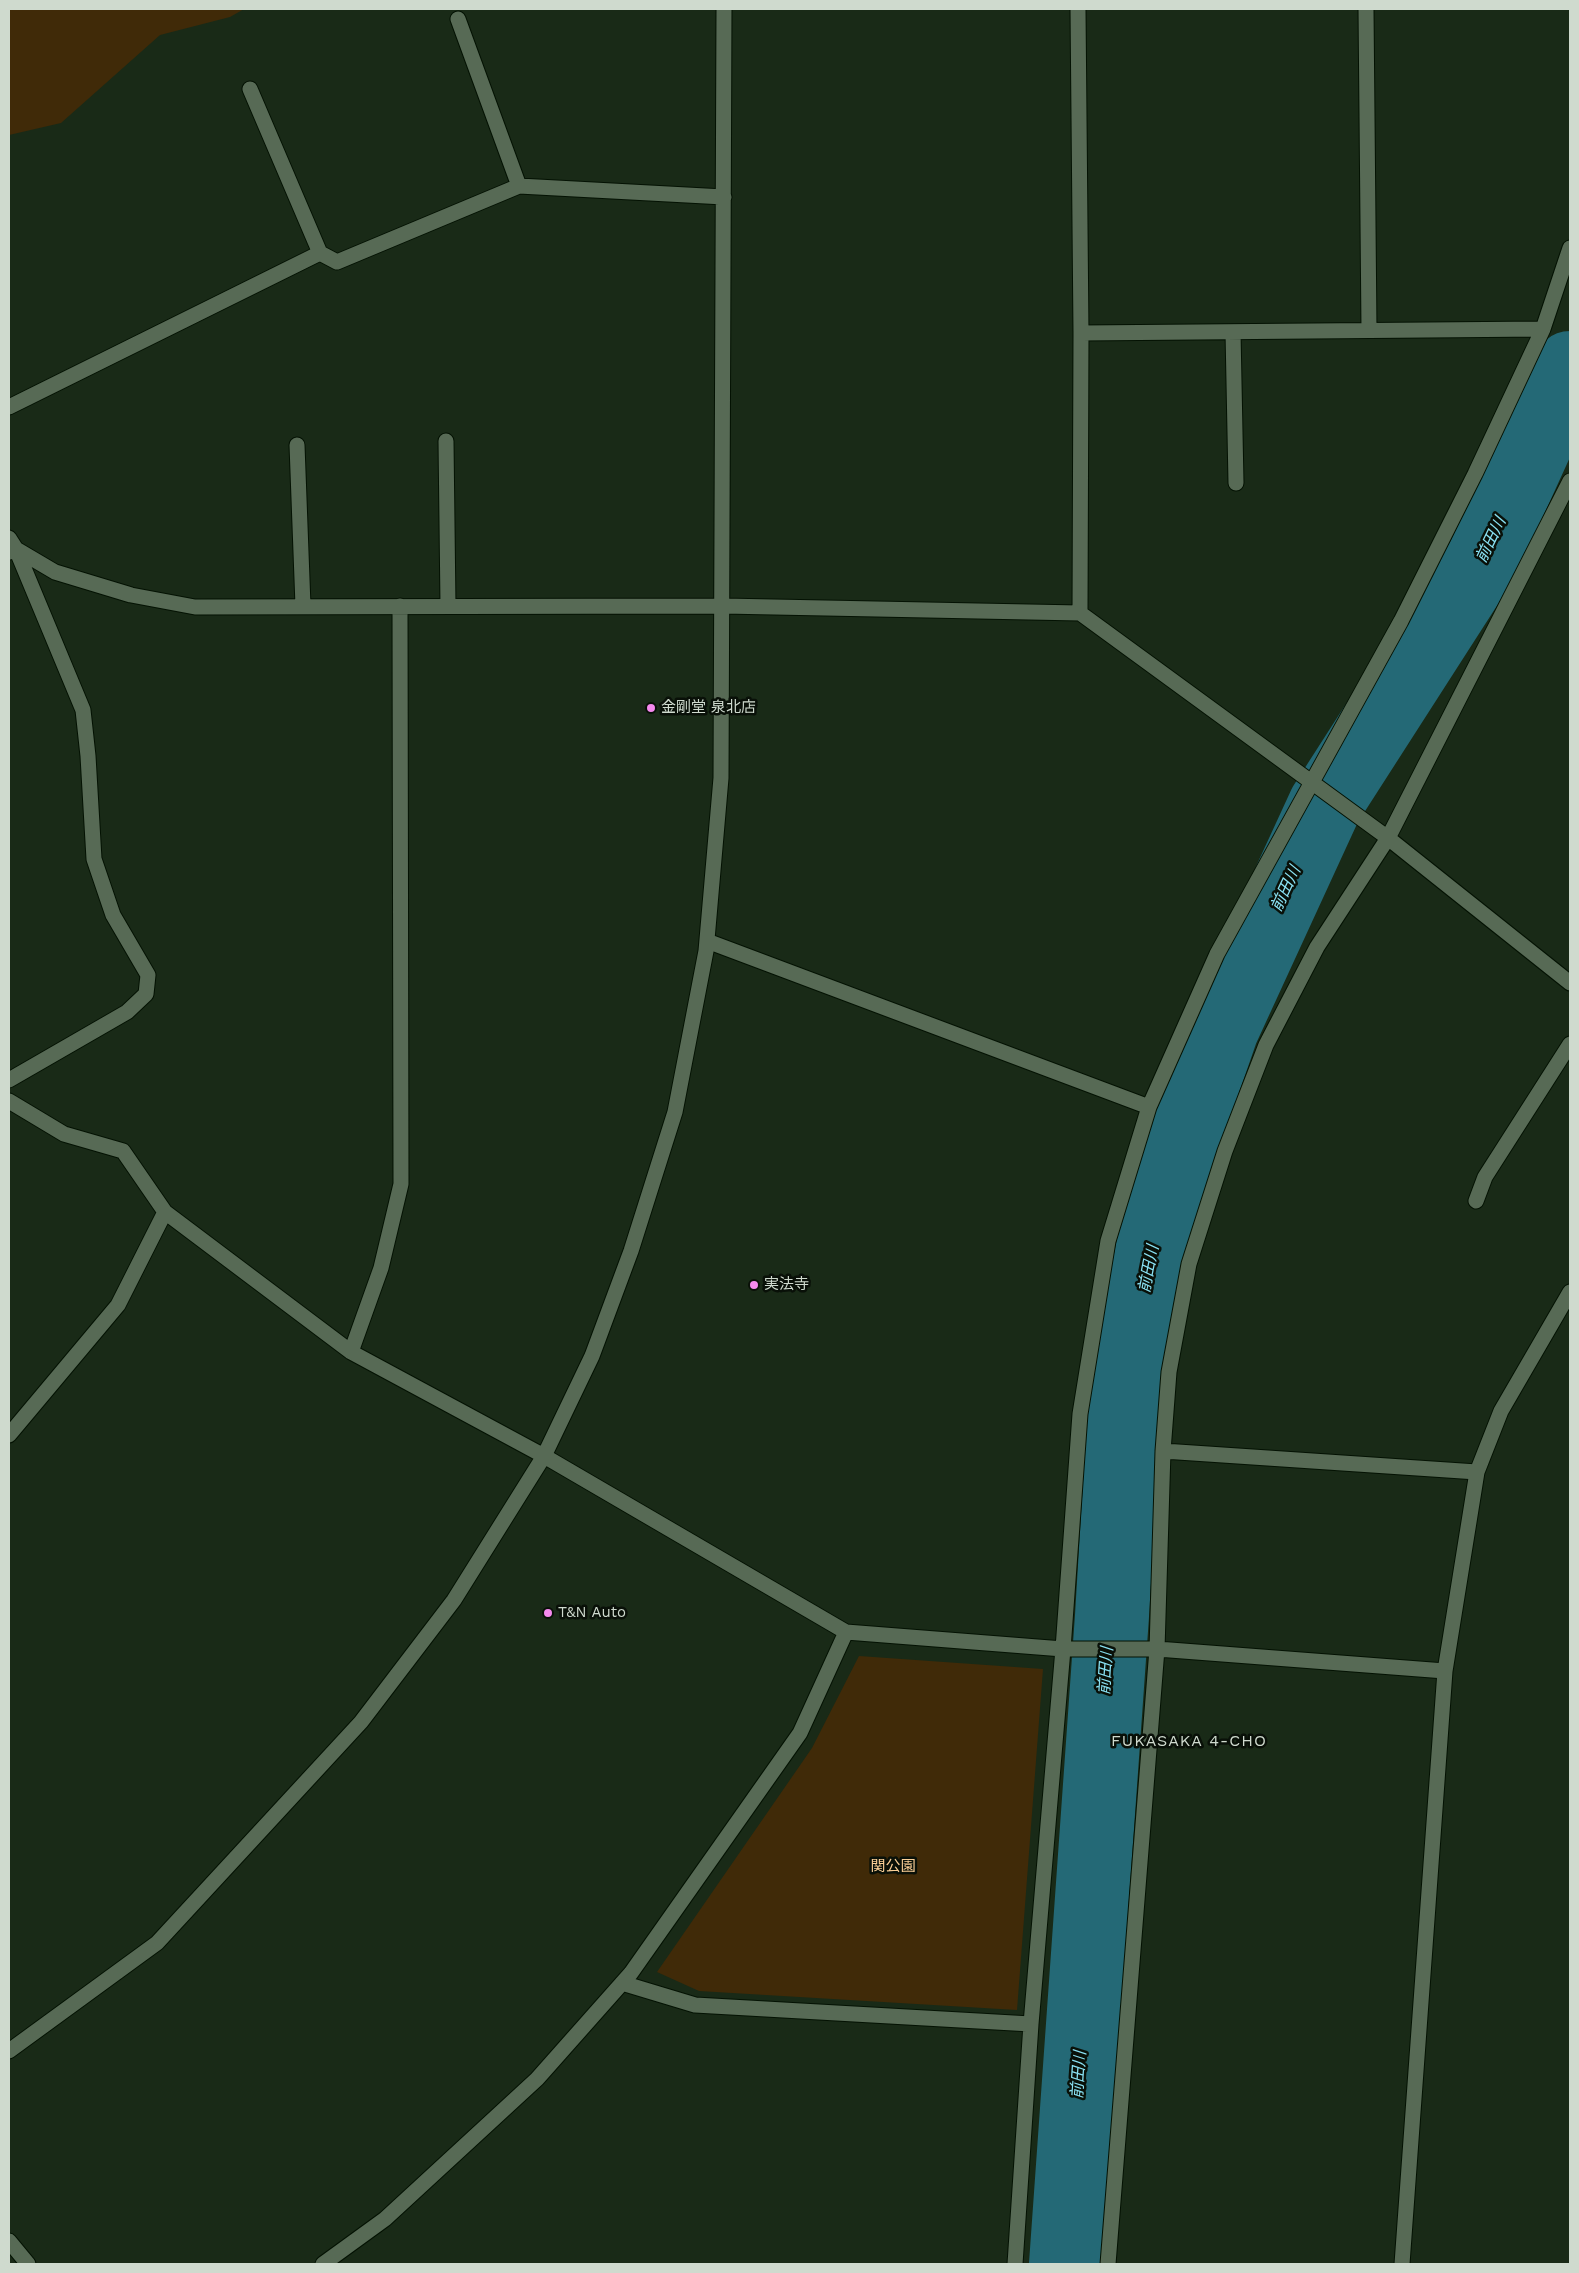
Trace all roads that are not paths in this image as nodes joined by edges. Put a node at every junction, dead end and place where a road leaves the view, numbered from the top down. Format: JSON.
{"nodes":[{"id":1,"x":724,"y":9,"type":"edge"},
{"id":2,"x":1078,"y":9,"type":"edge"},
{"id":3,"x":1366,"y":9,"type":"edge"},
{"id":4,"x":458,"y":19,"type":"dead end"},
{"id":5,"x":250,"y":89,"type":"dead end"},
{"id":6,"x":519,"y":186,"type":"junction"},
{"id":7,"x":724,"y":197,"type":"junction"},
{"id":8,"x":1570,"y":248,"type":"edge"},
{"id":9,"x":320,"y":253,"type":"junction"},
{"id":10,"x":1542,"y":329,"type":"junction"},
{"id":11,"x":1368,"y":330,"type":"junction"},
{"id":12,"x":1234,"y":332,"type":"junction"},
{"id":13,"x":1081,"y":333,"type":"junction"},
{"id":14,"x":9,"y":407,"type":"edge"},
{"id":15,"x":446,"y":441,"type":"dead end"},
{"id":16,"x":297,"y":445,"type":"dead end"},
{"id":17,"x":1570,"y":480,"type":"edge"},
{"id":18,"x":1236,"y":483,"type":"dead end"},
{"id":19,"x":11,"y":547,"type":"edge"},
{"id":20,"x":303,"y":606,"type":"junction"},
{"id":21,"x":400,"y":606,"type":"junction"},
{"id":22,"x":448,"y":606,"type":"junction"},
{"id":23,"x":723,"y":606,"type":"junction"},
{"id":24,"x":1080,"y":613,"type":"junction"},
{"id":25,"x":1312,"y":783,"type":"junction"},
{"id":26,"x":1388,"y":838,"type":"junction"},
{"id":27,"x":707,"y":941,"type":"junction"},
{"id":28,"x":1570,"y":983,"type":"edge"},
{"id":29,"x":1570,"y":1044,"type":"edge"},
{"id":30,"x":9,"y":1080,"type":"edge"},
{"id":31,"x":9,"y":1101,"type":"edge"},
{"id":32,"x":1149,"y":1107,"type":"junction"},
{"id":33,"x":1476,"y":1201,"type":"dead end"},
{"id":34,"x":166,"y":1212,"type":"junction"},
{"id":35,"x":1570,"y":1292,"type":"edge"},
{"id":36,"x":351,"y":1352,"type":"junction"},
{"id":37,"x":9,"y":1435,"type":"edge"},
{"id":38,"x":1163,"y":1450,"type":"junction"},
{"id":39,"x":544,"y":1456,"type":"junction"},
{"id":40,"x":1477,"y":1472,"type":"junction"},
{"id":41,"x":846,"y":1632,"type":"junction"},
{"id":42,"x":1158,"y":1648,"type":"junction"},
{"id":43,"x":1063,"y":1649,"type":"junction"},
{"id":44,"x":1445,"y":1671,"type":"junction"},
{"id":45,"x":622,"y":1984,"type":"junction"},
{"id":46,"x":1032,"y":2024,"type":"junction"},
{"id":47,"x":9,"y":2051,"type":"edge"},
{"id":48,"x":9,"y":2241,"type":"edge"},
{"id":49,"x":28,"y":2264,"type":"edge"},
{"id":50,"x":323,"y":2264,"type":"edge"},
{"id":51,"x":1015,"y":2264,"type":"edge"},
{"id":52,"x":1108,"y":2264,"type":"edge"},
{"id":53,"x":1402,"y":2264,"type":"edge"}],
"edges":[{"from":1,"to":7,"type":"street"},
{"from":2,"to":13,"type":"street"},
{"from":3,"to":11,"type":"street"},
{"from":4,"to":6,"type":"street"},
{"from":5,"to":9,"type":"street"},
{"from":6,"to":7,"type":"street"},
{"from":6,"to":9,"type":"street"},
{"from":7,"to":23,"type":"street"},
{"from":8,"to":10,"type":"street"},
{"from":9,"to":14,"type":"street"},
{"from":10,"to":11,"type":"street"},
{"from":10,"to":25,"type":"street"},
{"from":11,"to":12,"type":"street"},
{"from":12,"to":13,"type":"street"},
{"from":12,"to":18,"type":"street"},
{"from":13,"to":24,"type":"street"},
{"from":15,"to":22,"type":"street"},
{"from":16,"to":20,"type":"street"},
{"from":17,"to":26,"type":"street"},
{"from":19,"to":20,"type":"street"},
{"from":19,"to":30,"type":"street"},
{"from":20,"to":21,"type":"street"},
{"from":21,"to":22,"type":"street"},
{"from":21,"to":36,"type":"street"},
{"from":22,"to":23,"type":"street"},
{"from":23,"to":24,"type":"street"},
{"from":23,"to":27,"type":"street"},
{"from":24,"to":25,"type":"street"},
{"from":25,"to":26,"type":"street"},
{"from":25,"to":32,"type":"street"},
{"from":26,"to":28,"type":"street"},
{"from":26,"to":38,"type":"street"},
{"from":27,"to":32,"type":"street"},
{"from":27,"to":39,"type":"street"},
{"from":29,"to":33,"type":"street"},
{"from":31,"to":34,"type":"street"},
{"from":32,"to":43,"type":"street"},
{"from":34,"to":36,"type":"street"},
{"from":34,"to":37,"type":"street"},
{"from":35,"to":40,"type":"street"},
{"from":36,"to":39,"type":"street"},
{"from":38,"to":40,"type":"street"},
{"from":38,"to":42,"type":"street"},
{"from":39,"to":41,"type":"street"},
{"from":39,"to":47,"type":"street"},
{"from":40,"to":44,"type":"street"},
{"from":41,"to":43,"type":"street"},
{"from":41,"to":45,"type":"street"},
{"from":42,"to":43,"type":"street"},
{"from":42,"to":44,"type":"street"},
{"from":42,"to":52,"type":"street"},
{"from":43,"to":46,"type":"street"},
{"from":44,"to":53,"type":"street"},
{"from":45,"to":46,"type":"street"},
{"from":45,"to":50,"type":"street"},
{"from":46,"to":51,"type":"street"},
{"from":48,"to":49,"type":"street"}]}
